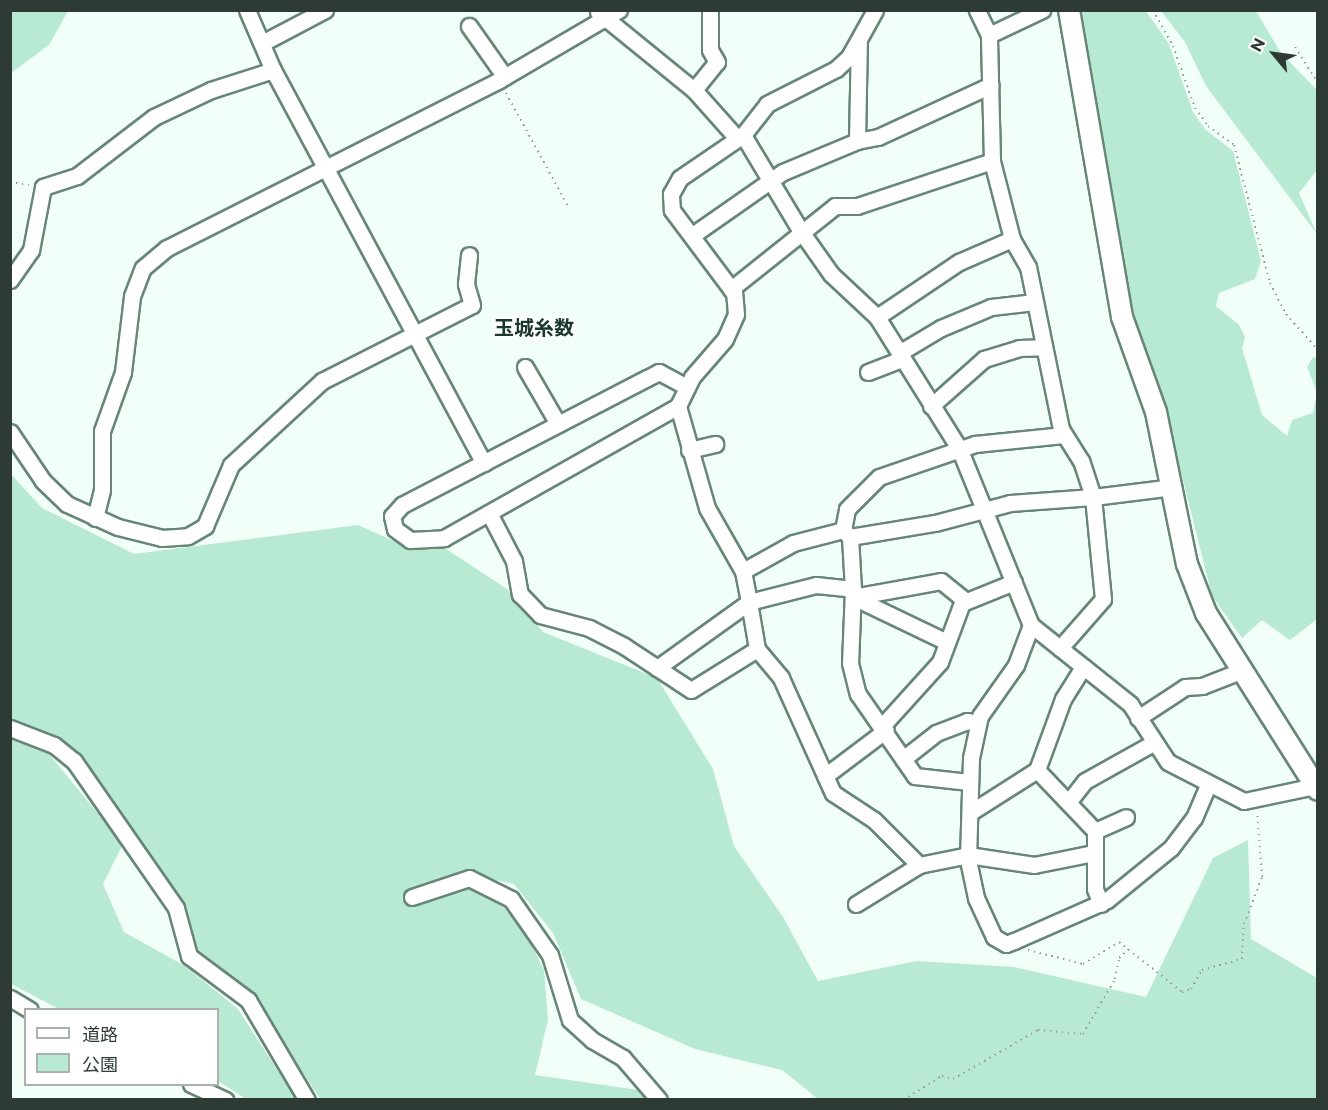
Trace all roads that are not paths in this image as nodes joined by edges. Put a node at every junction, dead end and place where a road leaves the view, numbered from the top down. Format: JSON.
{"nodes":[{"id":1,"x":247,"y":10,"type":"edge"},
{"id":2,"x":325,"y":10,"type":"edge"},
{"id":3,"x":619,"y":10,"type":"edge"},
{"id":4,"x":710,"y":10,"type":"edge"},
{"id":5,"x":874,"y":10,"type":"edge"},
{"id":6,"x":977,"y":10,"type":"edge"},
{"id":7,"x":1042,"y":10,"type":"edge"},
{"id":8,"x":1069,"y":10,"type":"edge"},
{"id":9,"x":600,"y":14,"type":"edge"},
{"id":10,"x":469,"y":26,"type":"dead end"},
{"id":11,"x":989,"y":35,"type":"junction"},
{"id":12,"x":859,"y":41,"type":"junction"},
{"id":13,"x":264,"y":42,"type":"junction"},
{"id":14,"x":273,"y":70,"type":"junction"},
{"id":15,"x":502,"y":78,"type":"junction"},
{"id":16,"x":991,"y":85,"type":"junction"},
{"id":17,"x":694,"y":90,"type":"junction"},
{"id":18,"x":739,"y":136,"type":"junction"},
{"id":19,"x":857,"y":141,"type":"junction"},
{"id":20,"x":992,"y":161,"type":"junction"},
{"id":21,"x":327,"y":168,"type":"junction"},
{"id":22,"x":771,"y":179,"type":"junction"},
{"id":23,"x":800,"y":230,"type":"junction"},
{"id":24,"x":694,"y":234,"type":"junction"},
{"id":25,"x":1012,"y":239,"type":"junction"},
{"id":26,"x":469,"y":255,"type":"dead end"},
{"id":27,"x":10,"y":280,"type":"edge"},
{"id":28,"x":731,"y":289,"type":"junction"},
{"id":29,"x":1035,"y":302,"type":"junction"},
{"id":30,"x":877,"y":317,"type":"junction"},
{"id":31,"x":414,"y":333,"type":"junction"},
{"id":32,"x":1043,"y":347,"type":"junction"},
{"id":33,"x":900,"y":356,"type":"junction"},
{"id":34,"x":525,"y":367,"type":"dead end"},
{"id":35,"x":868,"y":372,"type":"dead end"},
{"id":36,"x":687,"y":387,"type":"junction"},
{"id":37,"x":678,"y":406,"type":"junction"},
{"id":38,"x":931,"y":406,"type":"junction"},
{"id":39,"x":558,"y":424,"type":"junction"},
{"id":40,"x":10,"y":432,"type":"edge"},
{"id":41,"x":1064,"y":435,"type":"junction"},
{"id":42,"x":715,"y":444,"type":"dead end"},
{"id":43,"x":959,"y":448,"type":"junction"},
{"id":44,"x":689,"y":450,"type":"junction"},
{"id":45,"x":484,"y":463,"type":"junction"},
{"id":46,"x":1173,"y":487,"type":"junction"},
{"id":47,"x":1093,"y":497,"type":"junction"},
{"id":48,"x":987,"y":510,"type":"junction"},
{"id":49,"x":489,"y":513,"type":"junction"},
{"id":50,"x":95,"y":518,"type":"junction"},
{"id":51,"x":847,"y":534,"type":"junction"},
{"id":52,"x":743,"y":572,"type":"junction"},
{"id":53,"x":1014,"y":582,"type":"junction"},
{"id":54,"x":853,"y":593,"type":"junction"},
{"id":55,"x":966,"y":601,"type":"junction"},
{"id":56,"x":749,"y":602,"type":"junction"},
{"id":57,"x":1031,"y":625,"type":"junction"},
{"id":58,"x":947,"y":642,"type":"junction"},
{"id":59,"x":1059,"y":648,"type":"junction"},
{"id":60,"x":757,"y":649,"type":"junction"},
{"id":61,"x":1083,"y":667,"type":"junction"},
{"id":62,"x":657,"y":668,"type":"junction"},
{"id":63,"x":1243,"y":670,"type":"junction"},
{"id":64,"x":1138,"y":718,"type":"junction"},
{"id":65,"x":978,"y":723,"type":"junction"},
{"id":66,"x":10,"y":728,"type":"edge"},
{"id":67,"x":885,"y":728,"type":"junction"},
{"id":68,"x":1153,"y":743,"type":"junction"},
{"id":69,"x":903,"y":759,"type":"junction"},
{"id":70,"x":1037,"y":770,"type":"junction"},
{"id":71,"x":825,"y":776,"type":"junction"},
{"id":72,"x":969,"y":782,"type":"junction"},
{"id":73,"x":1209,"y":784,"type":"junction"},
{"id":74,"x":1316,"y":788,"type":"edge"},
{"id":75,"x":1070,"y":800,"type":"junction"},
{"id":76,"x":970,"y":812,"type":"junction"},
{"id":77,"x":1126,"y":817,"type":"dead end"},
{"id":78,"x":1095,"y":831,"type":"junction"},
{"id":79,"x":1094,"y":853,"type":"junction"},
{"id":80,"x":968,"y":855,"type":"junction"},
{"id":81,"x":919,"y":865,"type":"junction"},
{"id":82,"x":412,"y":897,"type":"dead end"},
{"id":83,"x":856,"y":904,"type":"dead end"},
{"id":84,"x":1101,"y":904,"type":"junction"},
{"id":85,"x":10,"y":998,"type":"edge"},
{"id":86,"x":27,"y":1008,"type":"edge"},
{"id":87,"x":195,"y":1086,"type":"edge"},
{"id":88,"x":226,"y":1100,"type":"edge"},
{"id":89,"x":307,"y":1100,"type":"edge"},
{"id":90,"x":660,"y":1100,"type":"edge"}],
"edges":[{"from":1,"to":13,"type":"street"},
{"from":2,"to":13,"type":"street"},
{"from":3,"to":9,"type":"street"},
{"from":4,"to":17,"type":"street"},
{"from":5,"to":12,"type":"street"},
{"from":6,"to":11,"type":"street"},
{"from":7,"to":11,"type":"street"},
{"from":8,"to":46,"type":"street"},
{"from":9,"to":15,"type":"street"},
{"from":9,"to":17,"type":"street"},
{"from":10,"to":15,"type":"street"},
{"from":11,"to":16,"type":"street"},
{"from":12,"to":18,"type":"street"},
{"from":12,"to":19,"type":"street"},
{"from":13,"to":14,"type":"street"},
{"from":14,"to":21,"type":"street"},
{"from":14,"to":27,"type":"street"},
{"from":15,"to":21,"type":"street"},
{"from":16,"to":19,"type":"street"},
{"from":16,"to":20,"type":"street"},
{"from":17,"to":18,"type":"street"},
{"from":18,"to":22,"type":"street"},
{"from":18,"to":24,"type":"street"},
{"from":19,"to":22,"type":"street"},
{"from":20,"to":23,"type":"street"},
{"from":20,"to":25,"type":"street"},
{"from":21,"to":31,"type":"street"},
{"from":21,"to":50,"type":"street"},
{"from":22,"to":23,"type":"street"},
{"from":22,"to":24,"type":"street"},
{"from":23,"to":28,"type":"street"},
{"from":23,"to":30,"type":"street"},
{"from":24,"to":28,"type":"street"},
{"from":25,"to":29,"type":"street"},
{"from":25,"to":30,"type":"street"},
{"from":26,"to":31,"type":"street"},
{"from":28,"to":36,"type":"street"},
{"from":29,"to":32,"type":"street"},
{"from":29,"to":33,"type":"street"},
{"from":30,"to":33,"type":"street"},
{"from":31,"to":45,"type":"street"},
{"from":31,"to":50,"type":"street"},
{"from":32,"to":38,"type":"street"},
{"from":32,"to":41,"type":"street"},
{"from":33,"to":35,"type":"street"},
{"from":33,"to":38,"type":"street"},
{"from":34,"to":39,"type":"street"},
{"from":36,"to":37,"type":"street"},
{"from":36,"to":39,"type":"street"},
{"from":37,"to":44,"type":"street"},
{"from":37,"to":49,"type":"street"},
{"from":38,"to":43,"type":"street"},
{"from":39,"to":45,"type":"street"},
{"from":40,"to":50,"type":"street"},
{"from":41,"to":43,"type":"street"},
{"from":41,"to":47,"type":"street"},
{"from":42,"to":44,"type":"street"},
{"from":43,"to":48,"type":"street"},
{"from":43,"to":51,"type":"street"},
{"from":44,"to":52,"type":"street"},
{"from":45,"to":49,"type":"street"},
{"from":46,"to":47,"type":"street"},
{"from":46,"to":63,"type":"street"},
{"from":47,"to":48,"type":"street"},
{"from":47,"to":59,"type":"street"},
{"from":48,"to":51,"type":"street"},
{"from":48,"to":53,"type":"street"},
{"from":49,"to":62,"type":"street"},
{"from":51,"to":52,"type":"street"},
{"from":51,"to":54,"type":"street"},
{"from":52,"to":56,"type":"street"},
{"from":53,"to":55,"type":"street"},
{"from":53,"to":57,"type":"street"},
{"from":54,"to":55,"type":"street"},
{"from":54,"to":56,"type":"street"},
{"from":54,"to":58,"type":"street"},
{"from":54,"to":67,"type":"street"},
{"from":55,"to":58,"type":"street"},
{"from":56,"to":60,"type":"street"},
{"from":56,"to":62,"type":"street"},
{"from":57,"to":59,"type":"street"},
{"from":57,"to":65,"type":"street"},
{"from":58,"to":67,"type":"street"},
{"from":59,"to":61,"type":"street"},
{"from":60,"to":62,"type":"street"},
{"from":60,"to":71,"type":"street"},
{"from":61,"to":64,"type":"street"},
{"from":61,"to":70,"type":"street"},
{"from":63,"to":64,"type":"street"},
{"from":63,"to":74,"type":"street"},
{"from":64,"to":68,"type":"street"},
{"from":65,"to":69,"type":"street"},
{"from":65,"to":72,"type":"street"},
{"from":66,"to":89,"type":"street"},
{"from":67,"to":69,"type":"street"},
{"from":67,"to":71,"type":"street"},
{"from":68,"to":73,"type":"street"},
{"from":68,"to":75,"type":"street"},
{"from":69,"to":72,"type":"street"},
{"from":70,"to":75,"type":"street"},
{"from":70,"to":76,"type":"street"},
{"from":71,"to":81,"type":"street"},
{"from":72,"to":76,"type":"street"},
{"from":73,"to":74,"type":"street"},
{"from":73,"to":84,"type":"street"},
{"from":75,"to":78,"type":"street"},
{"from":76,"to":80,"type":"street"},
{"from":77,"to":78,"type":"street"},
{"from":78,"to":79,"type":"street"},
{"from":79,"to":80,"type":"street"},
{"from":79,"to":84,"type":"street"},
{"from":80,"to":81,"type":"street"},
{"from":80,"to":84,"type":"street"},
{"from":81,"to":83,"type":"street"},
{"from":82,"to":90,"type":"street"},
{"from":85,"to":86,"type":"street"},
{"from":87,"to":88,"type":"street"}]}
